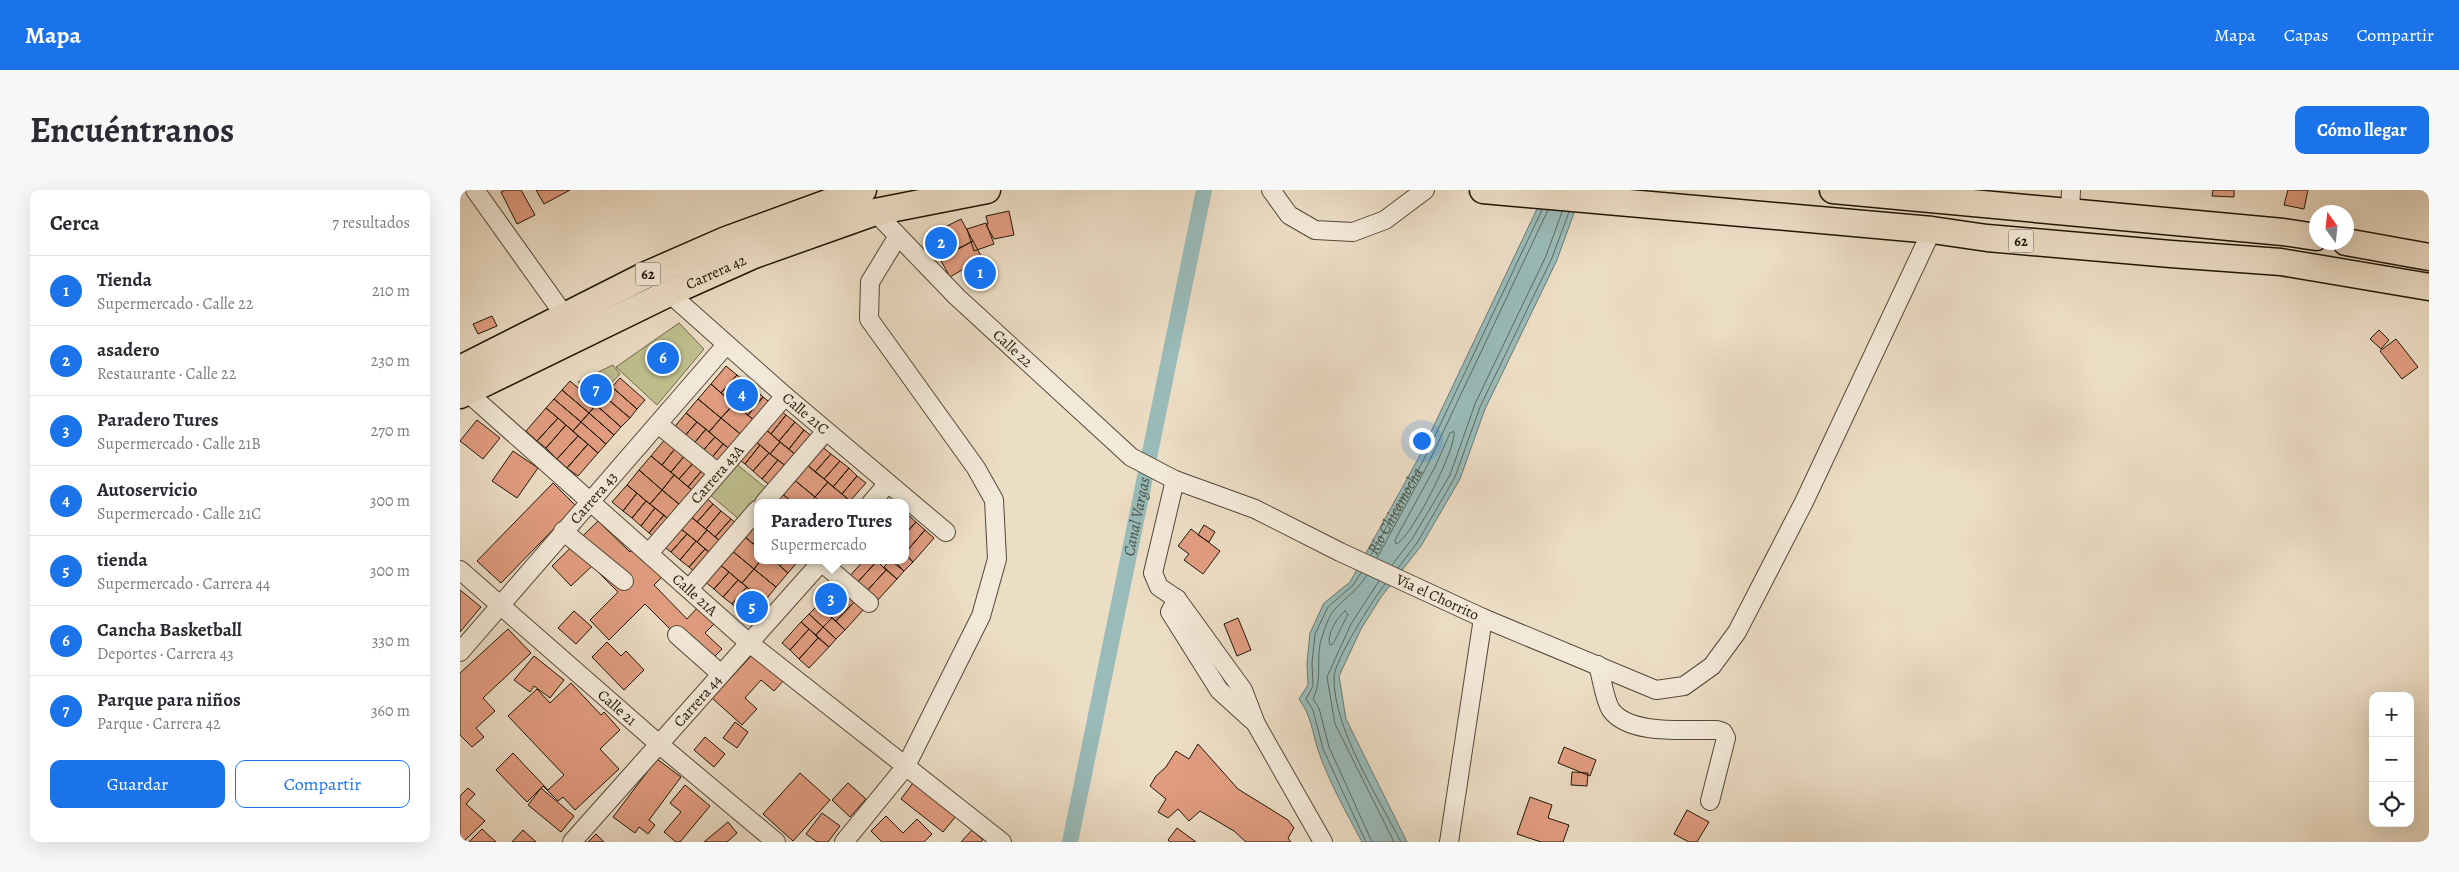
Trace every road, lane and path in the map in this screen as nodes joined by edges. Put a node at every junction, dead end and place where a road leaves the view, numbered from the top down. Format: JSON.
{"nodes":[{"id":1,"x":475,"y":190,"type":"edge"},
{"id":2,"x":986,"y":190,"type":"edge"},
{"id":3,"x":1271,"y":190,"type":"edge"},
{"id":4,"x":1425,"y":190,"type":"edge"},
{"id":5,"x":1483,"y":190,"type":"edge"},
{"id":6,"x":1833,"y":190,"type":"edge"},
{"id":7,"x":869,"y":201,"type":"edge"},
{"id":8,"x":2070,"y":201,"type":"edge"},
{"id":9,"x":1932,"y":230,"type":"junction"},
{"id":10,"x":898,"y":236,"type":"junction"},
{"id":11,"x":2309,"y":236,"type":"edge"},
{"id":12,"x":2354,"y":243,"type":"edge"},
{"id":13,"x":2429,"y":257,"type":"edge"},
{"id":14,"x":2429,"y":287,"type":"edge"},
{"id":15,"x":669,"y":293,"type":"junction"},
{"id":16,"x":565,"y":316,"type":"junction"},
{"id":17,"x":726,"y":345,"type":"junction"},
{"id":18,"x":462,"y":385,"type":"edge"},
{"id":19,"x":785,"y":396,"type":"junction"},
{"id":20,"x":658,"y":424,"type":"junction"},
{"id":21,"x":826,"y":431,"type":"junction"},
{"id":22,"x":1159,"y":472,"type":"joint"},
{"id":23,"x":718,"y":473,"type":"junction"},
{"id":24,"x":1175,"y":480,"type":"junction"},
{"id":25,"x":888,"y":483,"type":"junction"},
{"id":26,"x":767,"y":499,"type":"edge"},
{"id":27,"x":874,"y":499,"type":"edge"},
{"id":28,"x":907,"y":499,"type":"edge"},
{"id":29,"x":591,"y":501,"type":"junction"},
{"id":30,"x":909,"y":501,"type":"edge"},
{"id":31,"x":754,"y":513,"type":"edge"},
{"id":32,"x":563,"y":532,"type":"junction"},
{"id":33,"x":946,"y":532,"type":"dead end"},
{"id":34,"x":649,"y":553,"type":"junction"},
{"id":35,"x":818,"y":564,"type":"edge"},
{"id":36,"x":824,"y":564,"type":"edge"},
{"id":37,"x":460,"y":570,"type":"edge"},
{"id":38,"x":624,"y":581,"type":"dead end"},
{"id":39,"x":689,"y":589,"type":"junction"},
{"id":40,"x":869,"y":603,"type":"dead end"},
{"id":41,"x":500,"y":606,"type":"junction"},
{"id":42,"x":1484,"y":618,"type":"junction"},
{"id":43,"x":677,"y":634,"type":"dead end"},
{"id":44,"x":748,"y":642,"type":"junction"},
{"id":45,"x":460,"y":652,"type":"edge"},
{"id":46,"x":1598,"y":665,"type":"junction"},
{"id":47,"x":721,"y":674,"type":"junction"},
{"id":48,"x":660,"y":745,"type":"junction"},
{"id":49,"x":906,"y":766,"type":"junction"},
{"id":50,"x":1710,"y":801,"type":"dead end"},
{"id":51,"x":572,"y":842,"type":"edge"},
{"id":52,"x":776,"y":842,"type":"edge"},
{"id":53,"x":844,"y":842,"type":"edge"},
{"id":54,"x":1002,"y":842,"type":"edge"},
{"id":55,"x":1323,"y":842,"type":"edge"},
{"id":56,"x":1449,"y":842,"type":"edge"}],
"edges":[{"from":1,"to":16,"type":"street"},
{"from":2,"to":7,"type":"highway","name":"Carrera 42","number":"62"},
{"from":3,"to":4,"type":"street"},
{"from":5,"to":9,"type":"highway","number":"62"},
{"from":6,"to":8,"type":"highway","number":"62"},
{"from":7,"to":10,"type":"street","name":"Calle 22"},
{"from":7,"to":15,"type":"highway","name":"Carrera 42","number":"62"},
{"from":7,"to":16,"type":"highway","name":"Carrera 42","number":"62"},
{"from":8,"to":11,"type":"highway","number":"62"},
{"from":9,"to":14,"type":"highway","number":"62"},
{"from":9,"to":46,"type":"street"},
{"from":10,"to":22,"type":"street","name":"Calle 22"},
{"from":10,"to":49,"type":"street"},
{"from":12,"to":13,"type":"highway"},
{"from":15,"to":17,"type":"street","name":"Calle 21C"},
{"from":15,"to":18,"type":"highway","name":"Carrera 42","number":"62"},
{"from":16,"to":18,"type":"highway","name":"Carrera 42","number":"62"},
{"from":17,"to":19,"type":"street","name":"Calle 21C"},
{"from":17,"to":20,"type":"street","name":"Carrera 43"},
{"from":18,"to":29,"type":"street","name":"Calle 21A"},
{"from":19,"to":21,"type":"street","name":"Calle 21C"},
{"from":19,"to":23,"type":"street","name":"Carrera 43A"},
{"from":20,"to":23,"type":"street"},
{"from":20,"to":29,"type":"street","name":"Carrera 43"},
{"from":21,"to":25,"type":"street","name":"Calle 21C"},
{"from":21,"to":26,"type":"street"},
{"from":22,"to":24,"type":"street","name":"Vía el Chorrito"},
{"from":23,"to":34,"type":"street","name":"Carrera 43A"},
{"from":24,"to":42,"type":"street","name":"Vía el Chorrito"},
{"from":24,"to":55,"type":"street"},
{"from":25,"to":27,"type":"street"},
{"from":25,"to":28,"type":"street","name":"Calle 21C"},
{"from":29,"to":32,"type":"street","name":"Carrera 43"},
{"from":29,"to":34,"type":"street","name":"Calle 21A"},
{"from":30,"to":33,"type":"street","name":"Calle 21C"},
{"from":31,"to":39,"type":"street"},
{"from":32,"to":38,"type":"street"},
{"from":32,"to":41,"type":"street","name":"Carrera 43"},
{"from":34,"to":39,"type":"street","name":"Calle 21A"},
{"from":35,"to":44,"type":"street","name":"Carrera 44"},
{"from":36,"to":40,"type":"street"},
{"from":37,"to":41,"type":"street","name":"Calle 21"},
{"from":39,"to":44,"type":"street","name":"Calle 21A"},
{"from":41,"to":45,"type":"street","name":"Carrera 43"},
{"from":41,"to":48,"type":"street","name":"Calle 21"},
{"from":42,"to":46,"type":"street"},
{"from":42,"to":56,"type":"street","name":"Vía el Chorrito"},
{"from":43,"to":47,"type":"street"},
{"from":44,"to":47,"type":"street","name":"Carrera 44"},
{"from":44,"to":49,"type":"street","name":"Calle 21A"},
{"from":46,"to":50,"type":"street"},
{"from":47,"to":48,"type":"street","name":"Carrera 44"},
{"from":48,"to":51,"type":"street","name":"Carrera 44"},
{"from":48,"to":52,"type":"street","name":"Calle 21"},
{"from":49,"to":53,"type":"street"},
{"from":49,"to":54,"type":"street","name":"Calle 21A"}]}
